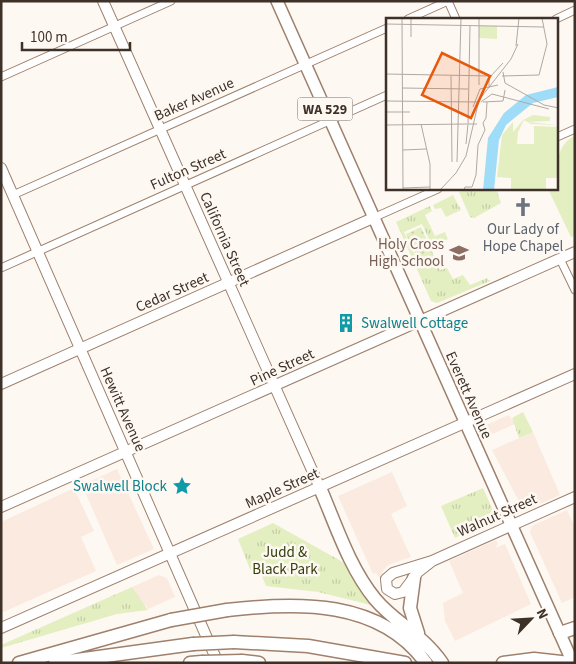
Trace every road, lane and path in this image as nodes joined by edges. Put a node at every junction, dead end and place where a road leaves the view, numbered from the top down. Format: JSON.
{"nodes":[{"id":1,"x":103,"y":1,"type":"edge"},
{"id":2,"x":171,"y":1,"type":"edge"},
{"id":3,"x":277,"y":1,"type":"edge"},
{"id":4,"x":448,"y":1,"type":"edge"},
{"id":5,"x":575,"y":10,"type":"edge"},
{"id":6,"x":410,"y":18,"type":"edge"},
{"id":7,"x":456,"y":18,"type":"edge"},
{"id":8,"x":558,"y":18,"type":"edge"},
{"id":9,"x":113,"y":26,"type":"junction"},
{"id":10,"x":386,"y":28,"type":"edge"},
{"id":11,"x":306,"y":65,"type":"junction"},
{"id":12,"x":1,"y":77,"type":"edge"},
{"id":13,"x":386,"y":95,"type":"edge"},
{"id":14,"x":330,"y":121,"type":"junction"},
{"id":15,"x":575,"y":129,"type":"edge"},
{"id":16,"x":160,"y":130,"type":"junction"},
{"id":17,"x":558,"y":136,"type":"edge"},
{"id":18,"x":1,"y":168,"type":"edge"},
{"id":19,"x":184,"y":185,"type":"junction"},
{"id":20,"x":436,"y":190,"type":"edge"},
{"id":21,"x":13,"y":195,"type":"junction"},
{"id":22,"x":374,"y":218,"type":"junction"},
{"id":23,"x":575,"y":252,"type":"edge"},
{"id":24,"x":37,"y":253,"type":"junction"},
{"id":25,"x":560,"y":259,"type":"junction"},
{"id":26,"x":1,"y":268,"type":"edge"},
{"id":27,"x":228,"y":283,"type":"junction"},
{"id":28,"x":575,"y":290,"type":"edge"},
{"id":29,"x":419,"y":320,"type":"junction"},
{"id":30,"x":79,"y":350,"type":"junction"},
{"id":31,"x":575,"y":374,"type":"edge"},
{"id":32,"x":1,"y":384,"type":"edge"},
{"id":33,"x":274,"y":387,"type":"junction"},
{"id":34,"x":465,"y":424,"type":"junction"},
{"id":35,"x":126,"y":453,"type":"junction"},
{"id":36,"x":320,"y":488,"type":"junction"},
{"id":37,"x":575,"y":497,"type":"edge"},
{"id":38,"x":1,"y":507,"type":"edge"},
{"id":39,"x":512,"y":526,"type":"junction"},
{"id":40,"x":171,"y":554,"type":"junction"},
{"id":41,"x":432,"y":561,"type":"junction"},
{"id":42,"x":414,"y":578,"type":"junction"},
{"id":43,"x":1,"y":628,"type":"edge"},
{"id":44,"x":575,"y":628,"type":"edge"},
{"id":45,"x":560,"y":633,"type":"junction"},
{"id":46,"x":421,"y":637,"type":"junction"},
{"id":47,"x":571,"y":660,"type":"edge"},
{"id":48,"x":196,"y":662,"type":"edge"},
{"id":49,"x":403,"y":662,"type":"edge"},
{"id":50,"x":19,"y":663,"type":"edge"},
{"id":51,"x":55,"y":663,"type":"edge"},
{"id":52,"x":218,"y":663,"type":"edge"},
{"id":53,"x":259,"y":663,"type":"edge"},
{"id":54,"x":426,"y":663,"type":"edge"},
{"id":55,"x":442,"y":663,"type":"edge"},
{"id":56,"x":503,"y":663,"type":"edge"}],
"edges":[{"from":1,"to":9,"type":"street","name":"California Street"},
{"from":2,"to":9,"type":"street"},
{"from":3,"to":11,"type":"main road","name":"Everett Avenue","number":"WA 529"},
{"from":4,"to":6,"type":"street"},
{"from":4,"to":7,"type":"street"},
{"from":5,"to":8,"type":"street"},
{"from":9,"to":12,"type":"street"},
{"from":9,"to":16,"type":"street","name":"California Street"},
{"from":10,"to":11,"type":"street","name":"Baker Avenue"},
{"from":11,"to":14,"type":"main road","name":"Everett Avenue","number":"WA 529"},
{"from":11,"to":16,"type":"street","name":"Baker Avenue"},
{"from":13,"to":14,"type":"street","name":"Fulton Street"},
{"from":14,"to":19,"type":"street","name":"Fulton Street"},
{"from":14,"to":22,"type":"main road","name":"Everett Avenue","number":"WA 529"},
{"from":15,"to":17,"type":"street"},
{"from":16,"to":19,"type":"street","name":"California Street"},
{"from":16,"to":21,"type":"street","name":"Baker Avenue"},
{"from":18,"to":21,"type":"street","name":"Hewitt Avenue"},
{"from":19,"to":24,"type":"street","name":"Fulton Street"},
{"from":19,"to":27,"type":"street","name":"California Street"},
{"from":20,"to":22,"type":"street","name":"Cedar Street"},
{"from":21,"to":24,"type":"street","name":"Hewitt Avenue"},
{"from":22,"to":27,"type":"street","name":"Cedar Street"},
{"from":22,"to":29,"type":"main road","name":"Everett Avenue","number":"WA 529"},
{"from":23,"to":25,"type":"street","name":"Pine Street"},
{"from":24,"to":26,"type":"street","name":"Fulton Street"},
{"from":24,"to":30,"type":"street","name":"Hewitt Avenue"},
{"from":25,"to":28,"type":"street"},
{"from":25,"to":29,"type":"street","name":"Pine Street"},
{"from":27,"to":30,"type":"street","name":"Cedar Street"},
{"from":27,"to":33,"type":"street","name":"California Street"},
{"from":29,"to":33,"type":"street","name":"Pine Street"},
{"from":29,"to":34,"type":"main road","name":"Everett Avenue","number":"WA 529"},
{"from":30,"to":32,"type":"street","name":"Cedar Street"},
{"from":30,"to":35,"type":"street","name":"Hewitt Avenue"},
{"from":31,"to":34,"type":"street","name":"Maple Street"},
{"from":33,"to":35,"type":"street","name":"Pine Street"},
{"from":33,"to":36,"type":"street","name":"California Street"},
{"from":34,"to":36,"type":"street","name":"Maple Street"},
{"from":34,"to":39,"type":"main road","name":"Everett Avenue"},
{"from":35,"to":38,"type":"street","name":"Pine Street"},
{"from":35,"to":40,"type":"street","name":"Hewitt Avenue"},
{"from":36,"to":40,"type":"street","name":"Maple Street"},
{"from":36,"to":46,"type":"highway"},
{"from":37,"to":39,"type":"street","name":"Walnut Street"},
{"from":39,"to":41,"type":"street","name":"Walnut Street"},
{"from":39,"to":45,"type":"main road","name":"Everett Avenue"},
{"from":40,"to":43,"type":"street","name":"Maple Street"},
{"from":40,"to":52,"type":"street","name":"Hewitt Avenue"},
{"from":41,"to":42,"type":"street","name":"Walnut Street"},
{"from":41,"to":42,"type":"street","name":"Walnut Street"},
{"from":42,"to":46,"type":"highway"},
{"from":44,"to":45,"type":"highway"},
{"from":45,"to":47,"type":"main road","name":"Everett Avenue"},
{"from":46,"to":55,"type":"highway"},
{"from":47,"to":56,"type":"highway"},
{"from":48,"to":53,"type":"highway","bridge":true},
{"from":49,"to":51,"type":"highway","bridge":true},
{"from":50,"to":54,"type":"highway","bridge":true}]}
